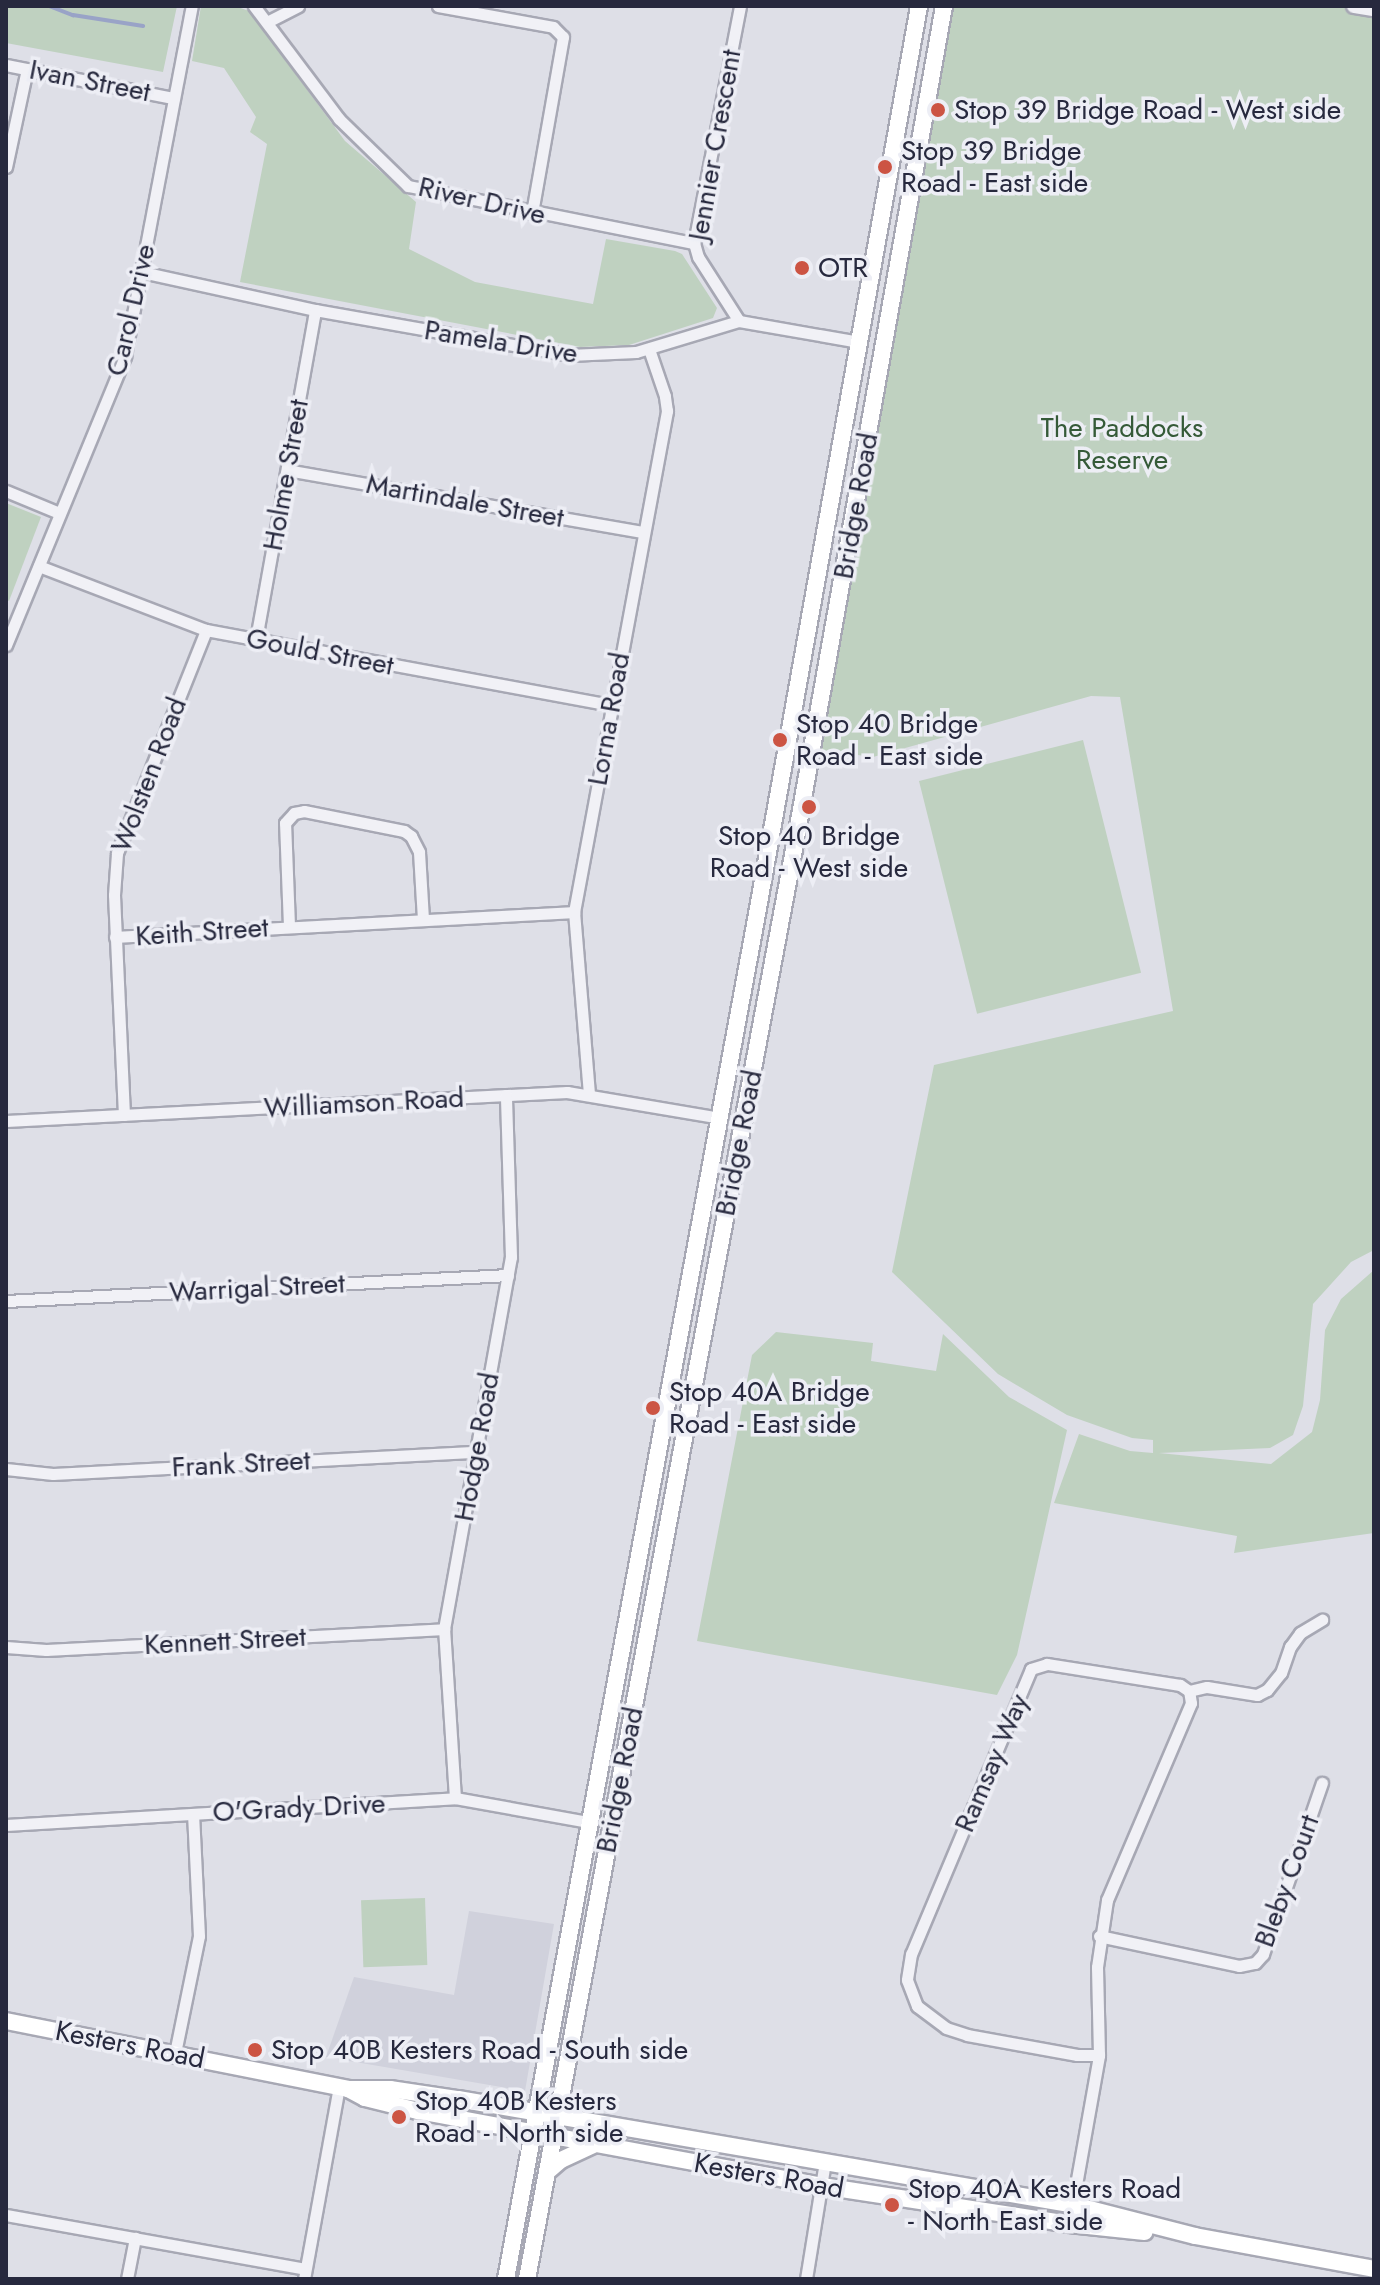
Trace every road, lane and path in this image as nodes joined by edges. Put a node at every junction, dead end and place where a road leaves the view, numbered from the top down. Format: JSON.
{"nodes":[{"id":1,"x":192,"y":6,"type":"edge"},
{"id":2,"x":254,"y":6,"type":"edge"},
{"id":3,"x":298,"y":6,"type":"edge"},
{"id":4,"x":438,"y":6,"type":"edge"},
{"id":5,"x":740,"y":6,"type":"edge"},
{"id":6,"x":919,"y":6,"type":"edge"},
{"id":7,"x":944,"y":6,"type":"edge"},
{"id":8,"x":1354,"y":6,"type":"edge"},
{"id":9,"x":1374,"y":9,"type":"edge"},
{"id":10,"x":267,"y":22,"type":"junction"},
{"id":11,"x":6,"y":65,"type":"edge"},
{"id":12,"x":27,"y":69,"type":"junction"},
{"id":13,"x":173,"y":98,"type":"junction"},
{"id":14,"x":6,"y":167,"type":"edge"},
{"id":15,"x":532,"y":213,"type":"junction"},
{"id":16,"x":694,"y":243,"type":"junction"},
{"id":17,"x":142,"y":272,"type":"junction"},
{"id":18,"x":315,"y":310,"type":"junction"},
{"id":19,"x":739,"y":321,"type":"junction"},
{"id":20,"x":859,"y":342,"type":"junction"},
{"id":21,"x":882,"y":345,"type":"junction"},
{"id":22,"x":649,"y":349,"type":"junction"},
{"id":23,"x":287,"y":470,"type":"junction"},
{"id":24,"x":6,"y":491,"type":"edge"},
{"id":25,"x":59,"y":513,"type":"junction"},
{"id":26,"x":643,"y":532,"type":"junction"},
{"id":27,"x":39,"y":566,"type":"junction"},
{"id":28,"x":10,"y":622,"type":"edge"},
{"id":29,"x":206,"y":630,"type":"junction"},
{"id":30,"x":256,"y":639,"type":"junction"},
{"id":31,"x":6,"y":645,"type":"edge"},
{"id":32,"x":611,"y":705,"type":"junction"},
{"id":33,"x":574,"y":912,"type":"junction"},
{"id":34,"x":757,"y":914,"type":"junction"},
{"id":35,"x":781,"y":918,"type":"junction"},
{"id":36,"x":423,"y":920,"type":"junction"},
{"id":37,"x":289,"y":926,"type":"junction"},
{"id":38,"x":115,"y":937,"type":"junction"},
{"id":39,"x":589,"y":1094,"type":"junction"},
{"id":40,"x":506,"y":1095,"type":"junction"},
{"id":41,"x":124,"y":1115,"type":"junction"},
{"id":42,"x":720,"y":1118,"type":"junction"},
{"id":43,"x":6,"y":1121,"type":"edge"},
{"id":44,"x":743,"y":1123,"type":"junction"},
{"id":45,"x":508,"y":1275,"type":"junction"},
{"id":46,"x":6,"y":1301,"type":"edge"},
{"id":47,"x":680,"y":1335,"type":"junction"},
{"id":48,"x":702,"y":1337,"type":"junction"},
{"id":49,"x":476,"y":1452,"type":"junction"},
{"id":50,"x":6,"y":1469,"type":"edge"},
{"id":51,"x":1322,"y":1620,"type":"dead end"},
{"id":52,"x":444,"y":1629,"type":"junction"},
{"id":53,"x":6,"y":1647,"type":"edge"},
{"id":54,"x":1189,"y":1691,"type":"junction"},
{"id":55,"x":1322,"y":1783,"type":"dead end"},
{"id":56,"x":455,"y":1798,"type":"junction"},
{"id":57,"x":193,"y":1814,"type":"junction"},
{"id":58,"x":589,"y":1822,"type":"junction"},
{"id":59,"x":6,"y":1825,"type":"edge"},
{"id":60,"x":612,"y":1825,"type":"junction"},
{"id":61,"x":1099,"y":1936,"type":"junction"},
{"id":62,"x":6,"y":2021,"type":"edge"},
{"id":63,"x":175,"y":2053,"type":"junction"},
{"id":64,"x":1099,"y":2055,"type":"junction"},
{"id":65,"x":344,"y":2088,"type":"junction"},
{"id":66,"x":537,"y":2113,"type":"junction"},
{"id":67,"x":558,"y":2117,"type":"junction"},
{"id":68,"x":533,"y":2134,"type":"junction"},
{"id":69,"x":554,"y":2138,"type":"junction"},
{"id":70,"x":593,"y":2145,"type":"junction"},
{"id":71,"x":825,"y":2162,"type":"junction"},
{"id":72,"x":547,"y":2172,"type":"junction"},
{"id":73,"x":822,"y":2186,"type":"junction"},
{"id":74,"x":1074,"y":2205,"type":"junction"},
{"id":75,"x":6,"y":2215,"type":"edge"},
{"id":76,"x":1069,"y":2224,"type":"junction"},
{"id":77,"x":1195,"y":2236,"type":"junction"},
{"id":78,"x":135,"y":2238,"type":"junction"},
{"id":79,"x":1374,"y":2269,"type":"edge"},
{"id":80,"x":304,"y":2274,"type":"edge"},
{"id":81,"x":127,"y":2279,"type":"edge"},
{"id":82,"x":506,"y":2279,"type":"edge"},
{"id":83,"x":527,"y":2279,"type":"edge"},
{"id":84,"x":806,"y":2279,"type":"edge"}],
"edges":[{"from":1,"to":13,"type":"street","name":"Carol Drive"},
{"from":2,"to":10,"type":"street","name":"River Drive"},
{"from":3,"to":10,"type":"street"},
{"from":4,"to":15,"type":"street"},
{"from":5,"to":16,"type":"street","name":"Jennier Crescent"},
{"from":6,"to":20,"type":"main road","name":"Bridge Road"},
{"from":7,"to":21,"type":"main road","name":"Bridge Road"},
{"from":8,"to":9,"type":"street"},
{"from":10,"to":15,"type":"street","name":"River Drive"},
{"from":11,"to":12,"type":"street","name":"Ivan Street"},
{"from":12,"to":13,"type":"street","name":"Ivan Street"},
{"from":12,"to":14,"type":"street"},
{"from":13,"to":17,"type":"street","name":"Carol Drive"},
{"from":15,"to":16,"type":"street","name":"River Drive"},
{"from":16,"to":19,"type":"street","name":"Jennier Crescent"},
{"from":17,"to":18,"type":"street","name":"Pamela Drive"},
{"from":17,"to":25,"type":"street","name":"Carol Drive"},
{"from":18,"to":22,"type":"street","name":"Pamela Drive"},
{"from":18,"to":23,"type":"street","name":"Holme Street"},
{"from":19,"to":20,"type":"street","name":"Pamela Drive"},
{"from":19,"to":22,"type":"street","name":"Pamela Drive"},
{"from":20,"to":21,"type":"main road"},
{"from":20,"to":34,"type":"main road","name":"Bridge Road"},
{"from":21,"to":35,"type":"main road","name":"Bridge Road"},
{"from":22,"to":26,"type":"street","name":"Lorna Road"},
{"from":23,"to":26,"type":"street","name":"Martindale Street"},
{"from":23,"to":30,"type":"street","name":"Holme Street"},
{"from":24,"to":25,"type":"street"},
{"from":25,"to":27,"type":"street","name":"Carol Drive"},
{"from":26,"to":32,"type":"street","name":"Lorna Road"},
{"from":27,"to":28,"type":"street","name":"Carol Drive"},
{"from":27,"to":29,"type":"street","name":"Gould Street"},
{"from":28,"to":31,"type":"street","name":"Carol Drive"},
{"from":29,"to":30,"type":"street","name":"Gould Street"},
{"from":29,"to":38,"type":"street","name":"Wolsten Road"},
{"from":30,"to":32,"type":"street","name":"Gould Street"},
{"from":32,"to":33,"type":"street","name":"Lorna Road"},
{"from":33,"to":36,"type":"street","name":"Keith Street"},
{"from":33,"to":39,"type":"street","name":"Lorna Road"},
{"from":34,"to":35,"type":"main road"},
{"from":34,"to":42,"type":"main road","name":"Bridge Road"},
{"from":35,"to":44,"type":"main road","name":"Bridge Road"},
{"from":36,"to":37,"type":"street","name":"Keith Street"},
{"from":36,"to":37,"type":"street","name":"Keith Street"},
{"from":37,"to":38,"type":"street","name":"Keith Street"},
{"from":38,"to":41,"type":"street","name":"Wolsten Road"},
{"from":39,"to":40,"type":"street","name":"Williamson Road"},
{"from":39,"to":42,"type":"street","name":"Williamson Road"},
{"from":40,"to":41,"type":"street","name":"Williamson Road"},
{"from":40,"to":45,"type":"street","name":"Hodge Road"},
{"from":41,"to":43,"type":"street","name":"Williamson Road"},
{"from":42,"to":44,"type":"main road"},
{"from":42,"to":47,"type":"main road","name":"Bridge Road"},
{"from":44,"to":48,"type":"main road","name":"Bridge Road"},
{"from":45,"to":46,"type":"street","name":"Warrigal Street"},
{"from":45,"to":49,"type":"street","name":"Hodge Road"},
{"from":47,"to":48,"type":"main road"},
{"from":47,"to":58,"type":"main road","name":"Bridge Road"},
{"from":48,"to":60,"type":"main road","name":"Bridge Road"},
{"from":49,"to":50,"type":"street","name":"Frank Street"},
{"from":49,"to":52,"type":"street","name":"Hodge Road"},
{"from":51,"to":54,"type":"street"},
{"from":52,"to":53,"type":"street","name":"Kennett Street"},
{"from":52,"to":56,"type":"street","name":"Hodge Road"},
{"from":54,"to":61,"type":"street"},
{"from":54,"to":64,"type":"street","name":"Ramsay Way"},
{"from":55,"to":61,"type":"street","name":"Bleby Court"},
{"from":56,"to":57,"type":"street","name":"O'Grady Drive"},
{"from":56,"to":58,"type":"street","name":"O'Grady Drive"},
{"from":57,"to":59,"type":"street","name":"O'Grady Drive"},
{"from":57,"to":63,"type":"street"},
{"from":58,"to":60,"type":"main road"},
{"from":58,"to":66,"type":"main road","name":"Bridge Road"},
{"from":60,"to":67,"type":"main road","name":"Bridge Road"},
{"from":61,"to":64,"type":"street"},
{"from":62,"to":63,"type":"main road","name":"Kesters Road"},
{"from":63,"to":65,"type":"main road","name":"Kesters Road"},
{"from":64,"to":74,"type":"street"},
{"from":65,"to":66,"type":"main road","name":"Kesters Road"},
{"from":65,"to":68,"type":"main road","name":"Kesters Road"},
{"from":65,"to":80,"type":"street"},
{"from":66,"to":67,"type":"main road","name":"Kesters Road"},
{"from":66,"to":68,"type":"main road","name":"Bridge Road"},
{"from":67,"to":69,"type":"main road","name":"Bridge Road"},
{"from":67,"to":71,"type":"main road","name":"Kesters Road"},
{"from":68,"to":69,"type":"main road","name":"Kesters Road"},
{"from":68,"to":82,"type":"main road","name":"Bridge Road"},
{"from":69,"to":70,"type":"main road","name":"Kesters Road"},
{"from":69,"to":72,"type":"main road","name":"Bridge Road"},
{"from":70,"to":72,"type":"main road"},
{"from":70,"to":73,"type":"main road","name":"Kesters Road"},
{"from":71,"to":73,"type":"street"},
{"from":71,"to":74,"type":"main road","name":"Kesters Road"},
{"from":72,"to":83,"type":"main road","name":"Bridge Road"},
{"from":73,"to":76,"type":"main road","name":"Kesters Road"},
{"from":73,"to":84,"type":"street"},
{"from":74,"to":76,"type":"street"},
{"from":74,"to":77,"type":"main road","name":"Kesters Road"},
{"from":75,"to":78,"type":"street"},
{"from":76,"to":77,"type":"main road","name":"Kesters Road"},
{"from":77,"to":79,"type":"main road","name":"Kesters Road"},
{"from":78,"to":80,"type":"street"},
{"from":78,"to":81,"type":"street"}]}
